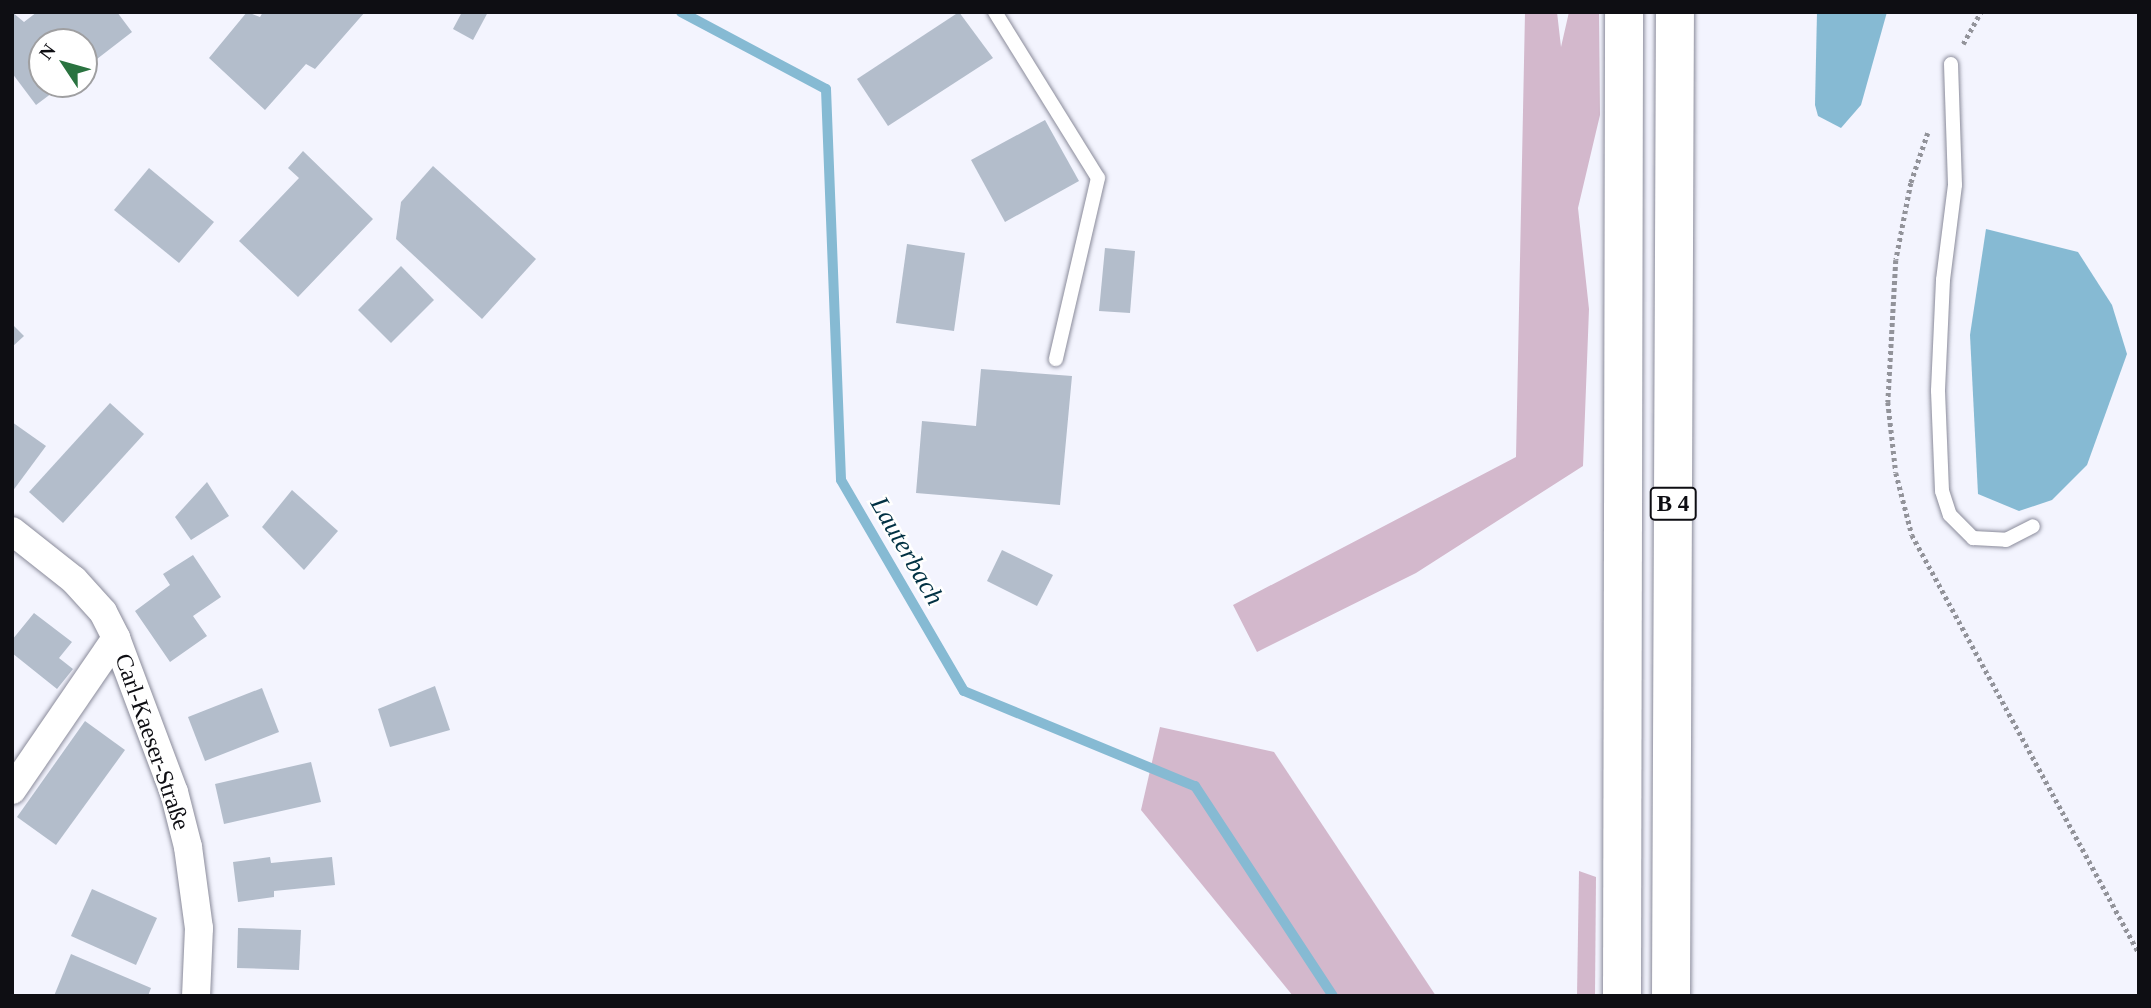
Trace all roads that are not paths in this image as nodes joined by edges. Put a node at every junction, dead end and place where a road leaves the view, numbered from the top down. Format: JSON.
{"nodes":[{"id":1,"x":995,"y":12,"type":"edge"},
{"id":2,"x":1625,"y":12,"type":"edge"},
{"id":3,"x":1675,"y":12,"type":"edge"},
{"id":4,"x":1951,"y":64,"type":"dead end"},
{"id":5,"x":1056,"y":359,"type":"dead end"},
{"id":6,"x":2033,"y":526,"type":"dead end"},
{"id":7,"x":12,"y":531,"type":"edge"},
{"id":8,"x":116,"y":638,"type":"junction"},
{"id":9,"x":12,"y":790,"type":"edge"},
{"id":10,"x":196,"y":996,"type":"edge"},
{"id":11,"x":1622,"y":996,"type":"edge"},
{"id":12,"x":1671,"y":996,"type":"edge"}],
"edges":[{"from":1,"to":5,"type":"lane"},
{"from":2,"to":11,"type":"highway","number":"B 4"},
{"from":3,"to":12,"type":"highway","number":"B 4"},
{"from":4,"to":6,"type":"lane"},
{"from":7,"to":8,"type":"street","name":"Carl-Kaeser-Straße"},
{"from":8,"to":9,"type":"street"},
{"from":8,"to":10,"type":"street","name":"Carl-Kaeser-Straße"}]}
